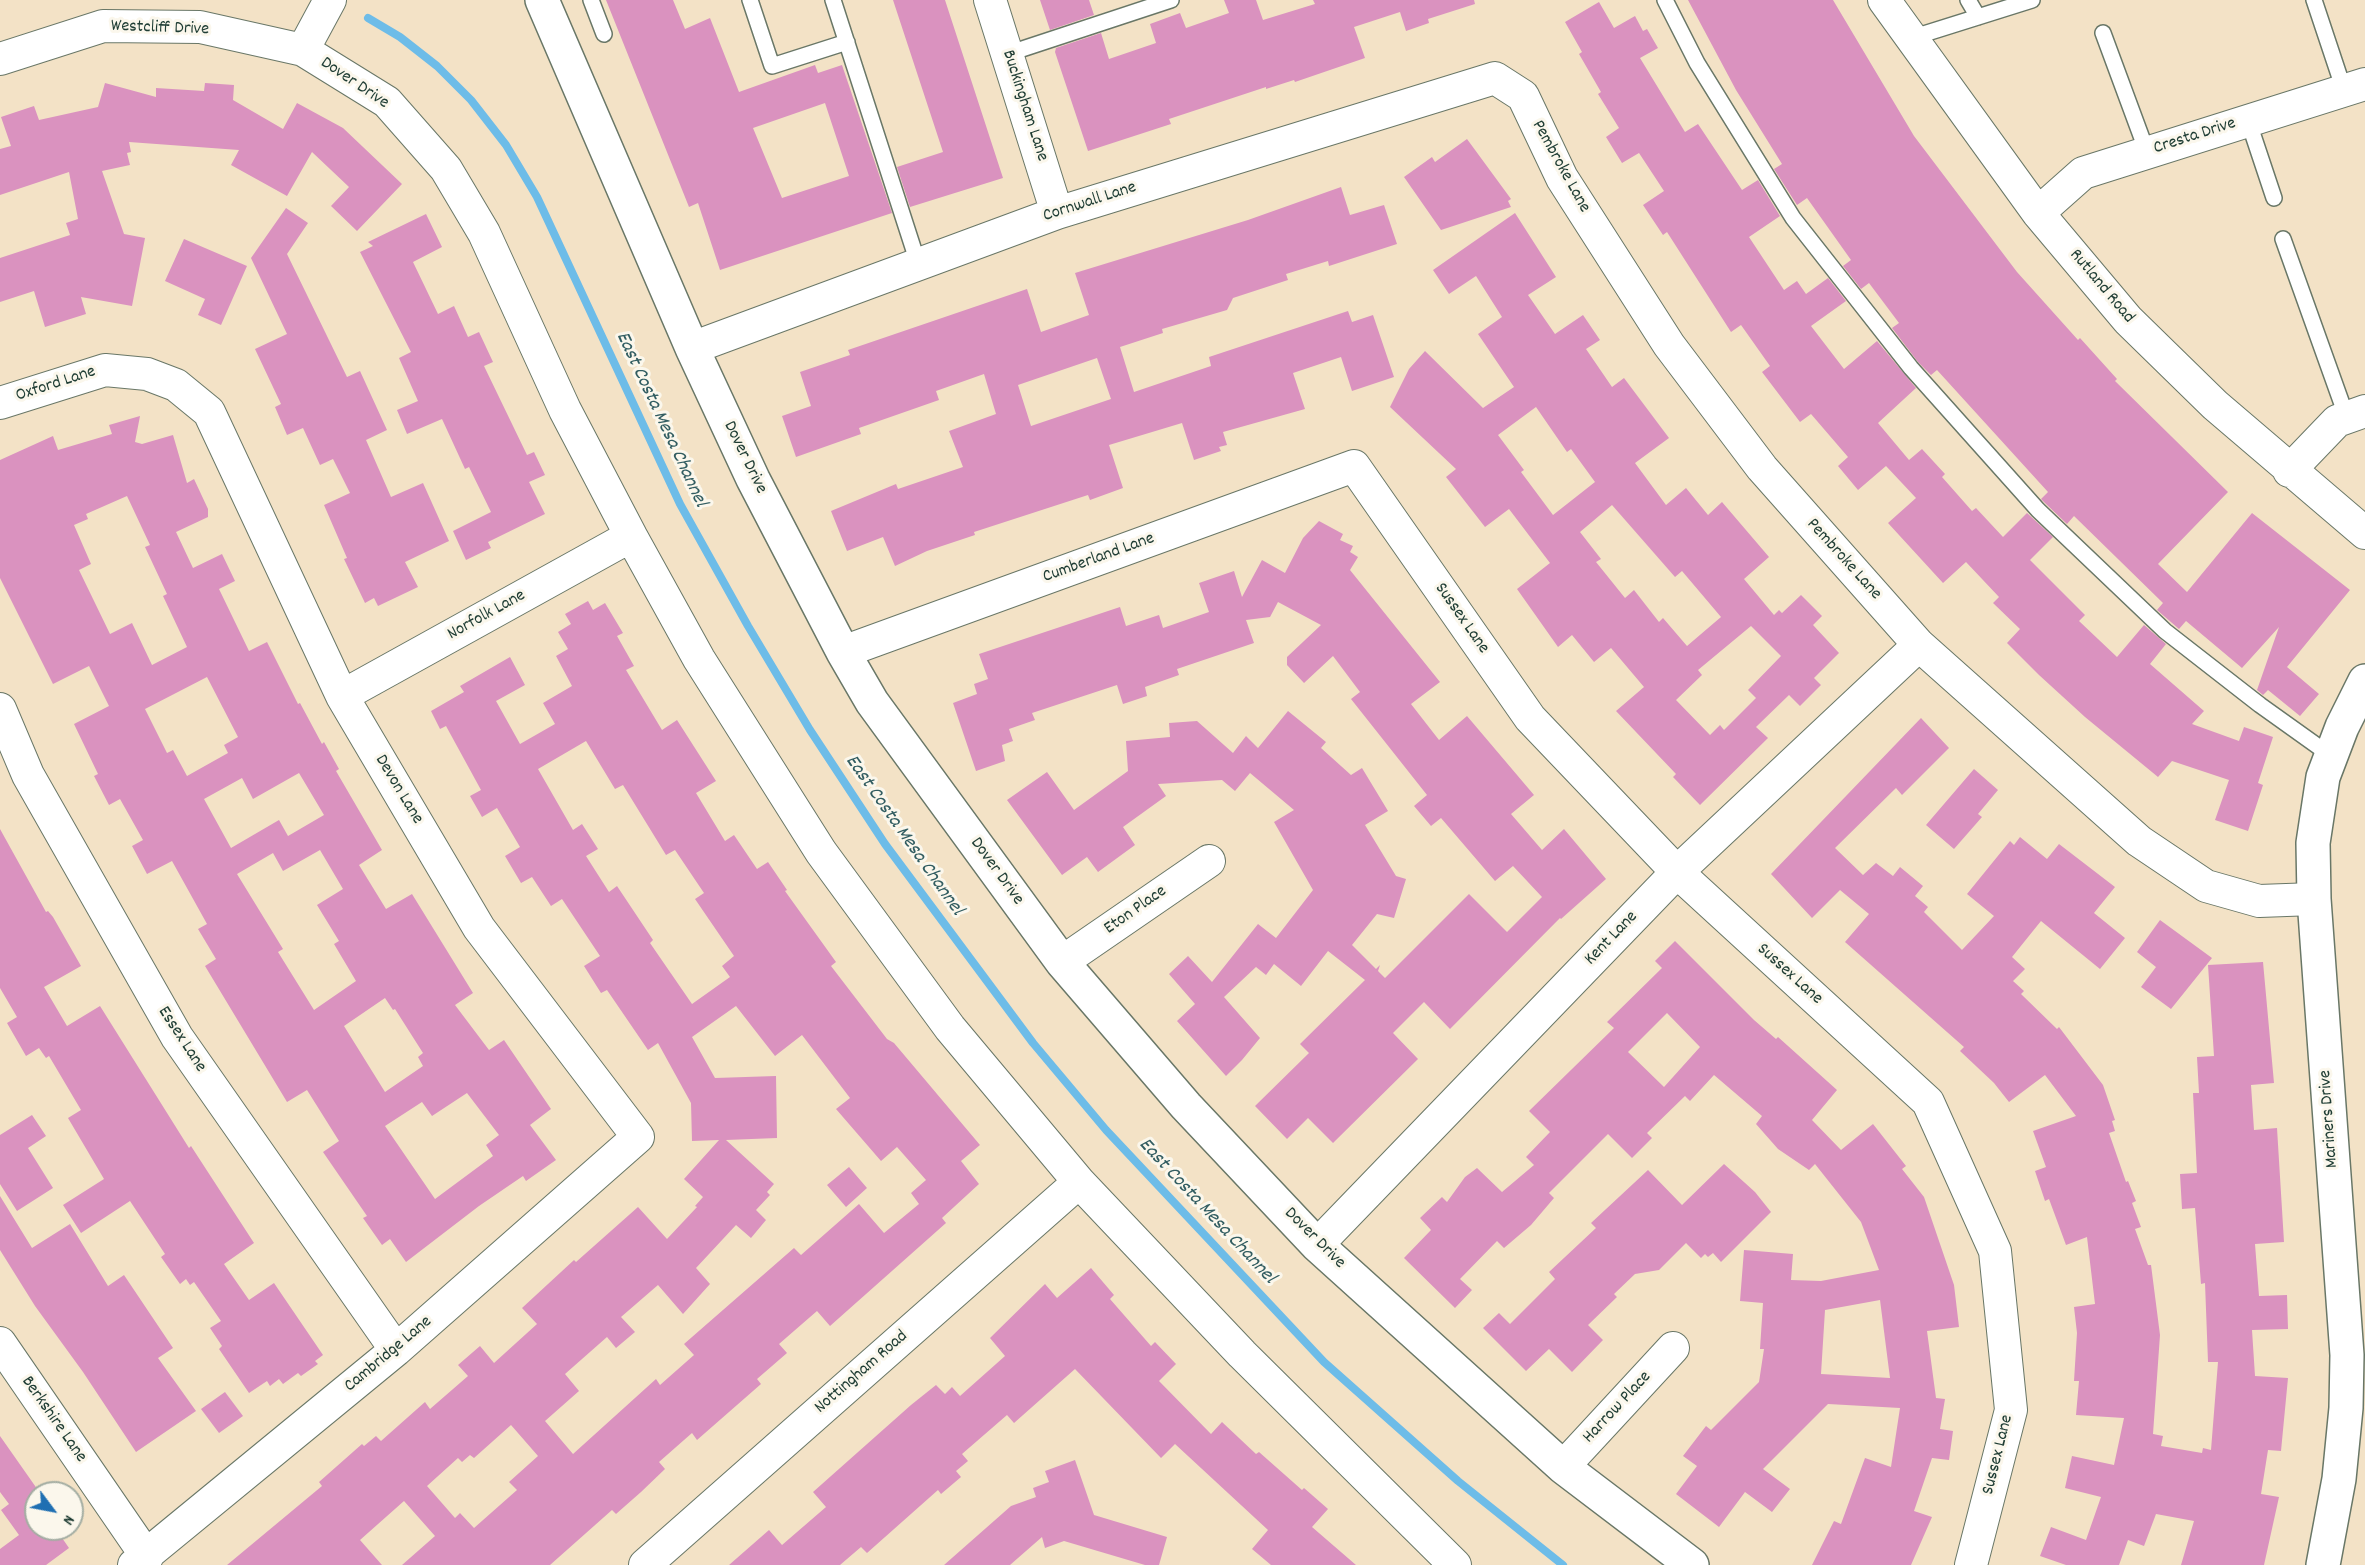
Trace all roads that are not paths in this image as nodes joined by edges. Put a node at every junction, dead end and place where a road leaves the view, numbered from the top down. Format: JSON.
{"nodes":[{"id":1,"x":330,"y":0,"type":"edge"},
{"id":2,"x":542,"y":0,"type":"edge"},
{"id":3,"x":591,"y":0,"type":"edge"},
{"id":4,"x":750,"y":0,"type":"edge"},
{"id":5,"x":833,"y":0,"type":"edge"},
{"id":6,"x":990,"y":0,"type":"edge"},
{"id":7,"x":1171,"y":0,"type":"edge"},
{"id":8,"x":1665,"y":0,"type":"edge"},
{"id":9,"x":1884,"y":0,"type":"edge"},
{"id":10,"x":1968,"y":0,"type":"edge"},
{"id":11,"x":2032,"y":0,"type":"edge"},
{"id":12,"x":2314,"y":0,"type":"edge"},
{"id":13,"x":1977,"y":17,"type":"junction"},
{"id":14,"x":2103,"y":33,"type":"dead end"},
{"id":15,"x":604,"y":34,"type":"dead end"},
{"id":16,"x":1911,"y":38,"type":"junction"},
{"id":17,"x":847,"y":42,"type":"junction"},
{"id":18,"x":303,"y":50,"type":"junction"},
{"id":19,"x":1007,"y":54,"type":"junction"},
{"id":20,"x":0,"y":60,"type":"edge"},
{"id":21,"x":1495,"y":78,"type":"joint"},
{"id":22,"x":2355,"y":87,"type":"edge"},
{"id":23,"x":2248,"y":120,"type":"junction"},
{"id":24,"x":2147,"y":152,"type":"junction"},
{"id":25,"x":2274,"y":198,"type":"dead end"},
{"id":26,"x":1058,"y":213,"type":"junction"},
{"id":27,"x":2038,"y":213,"type":"junction"},
{"id":28,"x":2283,"y":239,"type":"dead end"},
{"id":29,"x":918,"y":263,"type":"junction"},
{"id":30,"x":692,"y":348,"type":"junction"},
{"id":31,"x":0,"y":403,"type":"edge"},
{"id":32,"x":209,"y":412,"type":"joint"},
{"id":33,"x":2356,"y":414,"type":"edge"},
{"id":34,"x":1354,"y":466,"type":"joint"},
{"id":35,"x":2289,"y":471,"type":"junction"},
{"id":36,"x":2365,"y":532,"type":"edge"},
{"id":37,"x":631,"y":536,"type":"junction"},
{"id":38,"x":1919,"y":645,"type":"junction"},
{"id":39,"x":843,"y":652,"type":"junction"},
{"id":40,"x":2365,"y":681,"type":"edge"},
{"id":41,"x":342,"y":696,"type":"junction"},
{"id":42,"x":0,"y":709,"type":"edge"},
{"id":43,"x":2330,"y":755,"type":"junction"},
{"id":44,"x":1209,"y":861,"type":"dead end"},
{"id":45,"x":1677,"y":872,"type":"junction"},
{"id":46,"x":2314,"y":899,"type":"junction"},
{"id":47,"x":1062,"y":962,"type":"junction"},
{"id":48,"x":638,"y":1137,"type":"joint"},
{"id":49,"x":1079,"y":1182,"type":"junction"},
{"id":50,"x":1317,"y":1245,"type":"junction"},
{"id":51,"x":0,"y":1343,"type":"edge"},
{"id":52,"x":1673,"y":1348,"type":"dead end"},
{"id":53,"x":396,"y":1350,"type":"junction"},
{"id":54,"x":1563,"y":1467,"type":"junction"},
{"id":55,"x":140,"y":1561,"type":"edge"},
{"id":56,"x":645,"y":1565,"type":"edge"},
{"id":57,"x":1455,"y":1565,"type":"edge"},
{"id":58,"x":1692,"y":1565,"type":"edge"},
{"id":59,"x":1971,"y":1565,"type":"edge"},
{"id":60,"x":2323,"y":1565,"type":"edge"}],
"edges":[{"from":1,"to":18,"type":"street"},
{"from":2,"to":30,"type":"street","name":"Dover Drive"},
{"from":3,"to":15,"type":"lane"},
{"from":4,"to":17,"type":"lane"},
{"from":5,"to":17,"type":"lane"},
{"from":6,"to":19,"type":"street","name":"Buckingham Lane"},
{"from":7,"to":19,"type":"lane"},
{"from":8,"to":43,"type":"lane"},
{"from":9,"to":16,"type":"street","name":"Rutland Road"},
{"from":10,"to":13,"type":"lane"},
{"from":11,"to":13,"type":"lane"},
{"from":12,"to":22,"type":"lane"},
{"from":13,"to":16,"type":"lane"},
{"from":14,"to":24,"type":"lane"},
{"from":16,"to":27,"type":"street","name":"Rutland Road"},
{"from":17,"to":29,"type":"lane"},
{"from":18,"to":20,"type":"street","name":"Westcliff Drive"},
{"from":18,"to":37,"type":"street","name":"Dover Drive"},
{"from":19,"to":26,"type":"street","name":"Buckingham Lane"},
{"from":21,"to":26,"type":"street","name":"Cornwall Lane"},
{"from":21,"to":38,"type":"street","name":"Pembroke Lane"},
{"from":22,"to":23,"type":"street","name":"Cresta Drive"},
{"from":23,"to":24,"type":"street","name":"Cresta Drive"},
{"from":23,"to":25,"type":"lane"},
{"from":24,"to":27,"type":"street","name":"Cresta Drive"},
{"from":26,"to":29,"type":"street","name":"Cornwall Lane"},
{"from":27,"to":35,"type":"street","name":"Rutland Road"},
{"from":28,"to":33,"type":"lane"},
{"from":29,"to":30,"type":"street","name":"Cornwall Lane"},
{"from":30,"to":39,"type":"street","name":"Dover Drive"},
{"from":31,"to":32,"type":"street","name":"Oxford Lane"},
{"from":32,"to":41,"type":"street","name":"Devon Lane"},
{"from":33,"to":35,"type":"street"},
{"from":34,"to":39,"type":"street","name":"Cumberland Lane"},
{"from":34,"to":45,"type":"street","name":"Sussex Lane"},
{"from":35,"to":36,"type":"street","name":"Rutland Road"},
{"from":37,"to":41,"type":"street","name":"Norfolk Lane"},
{"from":37,"to":49,"type":"street","name":"Dover Drive"},
{"from":38,"to":45,"type":"street","name":"Kent Lane"},
{"from":38,"to":46,"type":"street","name":"Pembroke Lane"},
{"from":39,"to":47,"type":"street","name":"Dover Drive"},
{"from":40,"to":43,"type":"street","name":"Mariners Drive"},
{"from":41,"to":48,"type":"street","name":"Devon Lane"},
{"from":42,"to":53,"type":"street","name":"Essex Lane"},
{"from":43,"to":46,"type":"street","name":"Mariners Drive"},
{"from":44,"to":47,"type":"street","name":"Eton Place"},
{"from":45,"to":50,"type":"street","name":"Kent Lane"},
{"from":45,"to":59,"type":"street","name":"Sussex Lane"},
{"from":46,"to":60,"type":"street","name":"Mariners Drive"},
{"from":47,"to":50,"type":"street","name":"Dover Drive"},
{"from":48,"to":53,"type":"street","name":"Cambridge Lane"},
{"from":49,"to":56,"type":"street","name":"Nottingham Road"},
{"from":49,"to":57,"type":"street","name":"Dover Drive"},
{"from":50,"to":54,"type":"street","name":"Dover Drive"},
{"from":51,"to":55,"type":"street","name":"Berkshire Lane"},
{"from":52,"to":54,"type":"street","name":"Harrow Place"},
{"from":53,"to":55,"type":"street","name":"Cambridge Lane"},
{"from":54,"to":58,"type":"street","name":"Dover Drive"}]}
